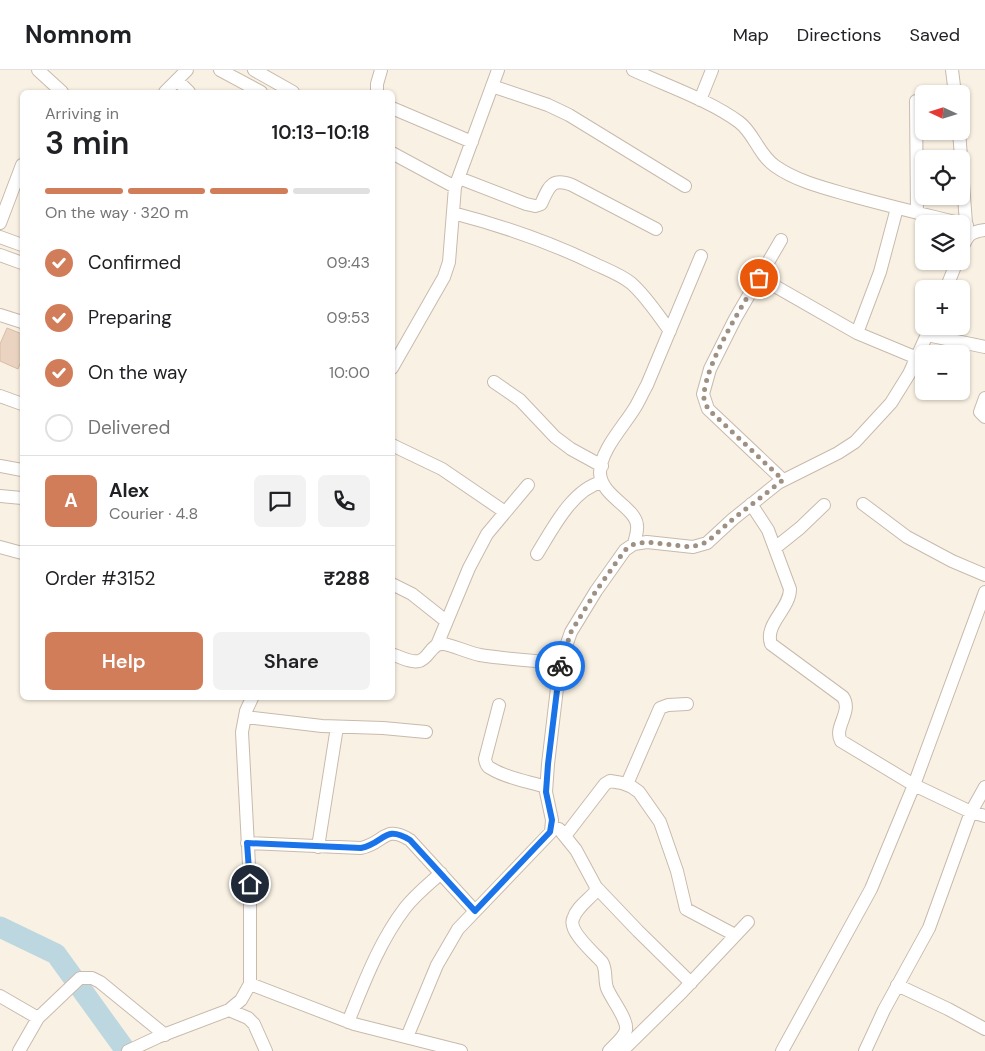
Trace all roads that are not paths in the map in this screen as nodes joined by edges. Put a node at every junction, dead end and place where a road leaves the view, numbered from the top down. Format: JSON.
{"nodes":[{"id":1,"x":38,"y":70,"type":"edge"},
{"id":2,"x":187,"y":70,"type":"edge"},
{"id":3,"x":220,"y":70,"type":"edge"},
{"id":4,"x":254,"y":70,"type":"edge"},
{"id":5,"x":381,"y":70,"type":"edge"},
{"id":6,"x":498,"y":70,"type":"edge"},
{"id":7,"x":633,"y":70,"type":"edge"},
{"id":8,"x":712,"y":70,"type":"edge"},
{"id":9,"x":952,"y":70,"type":"edge"},
{"id":10,"x":177,"y":80,"type":"junction"},
{"id":11,"x":954,"y":85,"type":"edge"},
{"id":12,"x":492,"y":86,"type":"junction"},
{"id":13,"x":56,"y":90,"type":"edge"},
{"id":14,"x":167,"y":90,"type":"edge"},
{"id":15,"x":186,"y":90,"type":"edge"},
{"id":16,"x":257,"y":90,"type":"edge"},
{"id":17,"x":289,"y":90,"type":"edge"},
{"id":18,"x":377,"y":90,"type":"edge"},
{"id":19,"x":700,"y":100,"type":"junction"},
{"id":20,"x":395,"y":109,"type":"edge"},
{"id":21,"x":916,"y":140,"type":"edge"},
{"id":22,"x":960,"y":140,"type":"edge"},
{"id":23,"x":472,"y":142,"type":"junction"},
{"id":24,"x":395,"y":154,"type":"edge"},
{"id":25,"x":20,"y":170,"type":"edge"},
{"id":26,"x":457,"y":183,"type":"junction"},
{"id":27,"x":686,"y":186,"type":"dead end"},
{"id":28,"x":897,"y":208,"type":"junction"},
{"id":29,"x":452,"y":213,"type":"junction"},
{"id":30,"x":917,"y":213,"type":"junction"},
{"id":31,"x":923,"y":215,"type":"edge"},
{"id":32,"x":966,"y":215,"type":"edge"},
{"id":33,"x":0,"y":223,"type":"edge"},
{"id":34,"x":656,"y":229,"type":"dead end"},
{"id":35,"x":985,"y":230,"type":"edge"},
{"id":36,"x":970,"y":231,"type":"edge"},
{"id":37,"x":0,"y":237,"type":"edge"},
{"id":38,"x":781,"y":240,"type":"dead end"},
{"id":39,"x":20,"y":245,"type":"edge"},
{"id":40,"x":0,"y":255,"type":"edge"},
{"id":41,"x":701,"y":256,"type":"dead end"},
{"id":42,"x":20,"y":262,"type":"edge"},
{"id":43,"x":759,"y":278,"type":"junction"},
{"id":44,"x":0,"y":314,"type":"edge"},
{"id":45,"x":20,"y":321,"type":"edge"},
{"id":46,"x":670,"y":331,"type":"junction"},
{"id":47,"x":857,"y":333,"type":"junction"},
{"id":48,"x":943,"y":335,"type":"edge"},
{"id":49,"x":985,"y":347,"type":"edge"},
{"id":50,"x":915,"y":357,"type":"edge"},
{"id":51,"x":915,"y":362,"type":"edge"},
{"id":52,"x":395,"y":363,"type":"edge"},
{"id":53,"x":494,"y":382,"type":"dead end"},
{"id":54,"x":0,"y":396,"type":"edge"},
{"id":55,"x":985,"y":398,"type":"edge"},
{"id":56,"x":20,"y":403,"type":"edge"},
{"id":57,"x":985,"y":417,"type":"edge"},
{"id":58,"x":395,"y":446,"type":"edge"},
{"id":59,"x":0,"y":466,"type":"edge"},
{"id":60,"x":602,"y":466,"type":"junction"},
{"id":61,"x":20,"y":470,"type":"edge"},
{"id":62,"x":783,"y":480,"type":"junction"},
{"id":63,"x":602,"y":482,"type":"junction"},
{"id":64,"x":528,"y":485,"type":"dead end"},
{"id":65,"x":0,"y":496,"type":"edge"},
{"id":66,"x":20,"y":498,"type":"edge"},
{"id":67,"x":751,"y":504,"type":"junction"},
{"id":68,"x":863,"y":504,"type":"dead end"},
{"id":69,"x":824,"y":505,"type":"dead end"},
{"id":70,"x":505,"y":512,"type":"junction"},
{"id":71,"x":634,"y":544,"type":"junction"},
{"id":72,"x":0,"y":547,"type":"edge"},
{"id":73,"x":775,"y":548,"type":"junction"},
{"id":74,"x":20,"y":552,"type":"edge"},
{"id":75,"x":537,"y":554,"type":"dead end"},
{"id":76,"x":985,"y":575,"type":"edge"},
{"id":77,"x":395,"y":586,"type":"edge"},
{"id":78,"x":985,"y":592,"type":"edge"},
{"id":79,"x":446,"y":620,"type":"junction"},
{"id":80,"x":437,"y":645,"type":"junction"},
{"id":81,"x":395,"y":655,"type":"edge"},
{"id":82,"x":560,"y":664,"type":"junction"},
{"id":83,"x":251,"y":700,"type":"edge"},
{"id":84,"x":686,"y":704,"type":"dead end"},
{"id":85,"x":500,"y":706,"type":"dead end"},
{"id":86,"x":245,"y":717,"type":"junction"},
{"id":87,"x":337,"y":727,"type":"junction"},
{"id":88,"x":426,"y":732,"type":"dead end"},
{"id":89,"x":626,"y":784,"type":"junction"},
{"id":90,"x":914,"y":785,"type":"junction"},
{"id":91,"x":546,"y":787,"type":"junction"},
{"id":92,"x":985,"y":787,"type":"edge"},
{"id":93,"x":971,"y":812,"type":"junction"},
{"id":94,"x":985,"y":816,"type":"edge"},
{"id":95,"x":552,"y":820,"type":"junction"},
{"id":96,"x":565,"y":836,"type":"junction"},
{"id":97,"x":247,"y":843,"type":"junction"},
{"id":98,"x":318,"y":847,"type":"junction"},
{"id":99,"x":441,"y":873,"type":"junction"},
{"id":100,"x":596,"y":887,"type":"junction"},
{"id":101,"x":475,"y":911,"type":"junction"},
{"id":102,"x":748,"y":922,"type":"dead end"},
{"id":103,"x":736,"y":935,"type":"junction"},
{"id":104,"x":691,"y":982,"type":"junction"},
{"id":105,"x":250,"y":984,"type":"junction"},
{"id":106,"x":897,"y":986,"type":"junction"},
{"id":107,"x":0,"y":996,"type":"edge"},
{"id":108,"x":229,"y":1010,"type":"junction"},
{"id":109,"x":38,"y":1018,"type":"junction"},
{"id":110,"x":348,"y":1022,"type":"junction"},
{"id":111,"x":985,"y":1030,"type":"edge"},
{"id":112,"x":162,"y":1036,"type":"junction"},
{"id":113,"x":408,"y":1036,"type":"junction"},
{"id":114,"x":18,"y":1051,"type":"edge"},
{"id":115,"x":128,"y":1051,"type":"edge"},
{"id":116,"x":266,"y":1051,"type":"edge"},
{"id":117,"x":461,"y":1051,"type":"edge"},
{"id":118,"x":609,"y":1051,"type":"edge"},
{"id":119,"x":622,"y":1051,"type":"edge"},
{"id":120,"x":782,"y":1051,"type":"edge"},
{"id":121,"x":865,"y":1051,"type":"edge"}],
"edges":[{"from":1,"to":13,"type":"street"},
{"from":2,"to":10,"type":"street"},
{"from":3,"to":16,"type":"street"},
{"from":4,"to":17,"type":"street"},
{"from":5,"to":18,"type":"street"},
{"from":6,"to":12,"type":"street"},
{"from":7,"to":19,"type":"street"},
{"from":8,"to":19,"type":"street"},
{"from":9,"to":11,"type":"street"},
{"from":10,"to":14,"type":"street"},
{"from":10,"to":15,"type":"street"},
{"from":12,"to":23,"type":"street"},
{"from":12,"to":27,"type":"street"},
{"from":19,"to":28,"type":"street"},
{"from":20,"to":23,"type":"street"},
{"from":21,"to":30,"type":"street"},
{"from":22,"to":32,"type":"street"},
{"from":23,"to":26,"type":"street"},
{"from":24,"to":26,"type":"street"},
{"from":25,"to":33,"type":"street"},
{"from":26,"to":29,"type":"street"},
{"from":26,"to":34,"type":"street"},
{"from":28,"to":30,"type":"street"},
{"from":28,"to":47,"type":"street"},
{"from":29,"to":46,"type":"street"},
{"from":29,"to":52,"type":"street"},
{"from":30,"to":31,"type":"street"},
{"from":35,"to":36,"type":"street"},
{"from":37,"to":39,"type":"street"},
{"from":38,"to":43,"type":"street"},
{"from":40,"to":42,"type":"street"},
{"from":41,"to":46,"type":"street"},
{"from":43,"to":47,"type":"street"},
{"from":43,"to":62,"type":"street"},
{"from":44,"to":45,"type":"street"},
{"from":46,"to":60,"type":"street"},
{"from":47,"to":50,"type":"street"},
{"from":48,"to":49,"type":"street"},
{"from":51,"to":62,"type":"street"},
{"from":53,"to":60,"type":"street"},
{"from":54,"to":56,"type":"street"},
{"from":55,"to":57,"type":"street"},
{"from":58,"to":70,"type":"street"},
{"from":59,"to":61,"type":"street"},
{"from":60,"to":63,"type":"street"},
{"from":62,"to":67,"type":"street"},
{"from":63,"to":71,"type":"street"},
{"from":63,"to":75,"type":"street"},
{"from":64,"to":70,"type":"street"},
{"from":65,"to":66,"type":"street"},
{"from":67,"to":71,"type":"street"},
{"from":67,"to":73,"type":"street"},
{"from":68,"to":76,"type":"street"},
{"from":69,"to":73,"type":"street"},
{"from":70,"to":79,"type":"street"},
{"from":71,"to":82,"type":"street"},
{"from":72,"to":74,"type":"street"},
{"from":73,"to":90,"type":"street"},
{"from":77,"to":79,"type":"street"},
{"from":78,"to":90,"type":"street"},
{"from":79,"to":80,"type":"street"},
{"from":80,"to":81,"type":"street"},
{"from":80,"to":82,"type":"street"},
{"from":82,"to":91,"type":"street"},
{"from":83,"to":86,"type":"street"},
{"from":84,"to":89,"type":"street"},
{"from":85,"to":91,"type":"street"},
{"from":86,"to":87,"type":"street"},
{"from":86,"to":97,"type":"street"},
{"from":87,"to":88,"type":"street"},
{"from":87,"to":98,"type":"street"},
{"from":89,"to":96,"type":"street"},
{"from":89,"to":103,"type":"street"},
{"from":90,"to":93,"type":"street"},
{"from":90,"to":120,"type":"street"},
{"from":91,"to":95,"type":"street"},
{"from":92,"to":93,"type":"street"},
{"from":93,"to":94,"type":"street"},
{"from":93,"to":106,"type":"street"},
{"from":95,"to":96,"type":"street"},
{"from":95,"to":101,"type":"street"},
{"from":96,"to":100,"type":"street"},
{"from":97,"to":98,"type":"street"},
{"from":97,"to":105,"type":"street"},
{"from":98,"to":99,"type":"street"},
{"from":99,"to":101,"type":"street"},
{"from":99,"to":110,"type":"street"},
{"from":100,"to":104,"type":"street"},
{"from":100,"to":118,"type":"street"},
{"from":101,"to":113,"type":"street"},
{"from":102,"to":103,"type":"street"},
{"from":103,"to":104,"type":"street"},
{"from":104,"to":119,"type":"street"},
{"from":105,"to":108,"type":"street"},
{"from":105,"to":110,"type":"street"},
{"from":106,"to":111,"type":"street"},
{"from":106,"to":121,"type":"street"},
{"from":107,"to":109,"type":"street"},
{"from":108,"to":112,"type":"street"},
{"from":108,"to":116,"type":"street"},
{"from":109,"to":112,"type":"street"},
{"from":109,"to":114,"type":"street"},
{"from":110,"to":113,"type":"street"},
{"from":112,"to":115,"type":"street"},
{"from":113,"to":117,"type":"street"}]}
